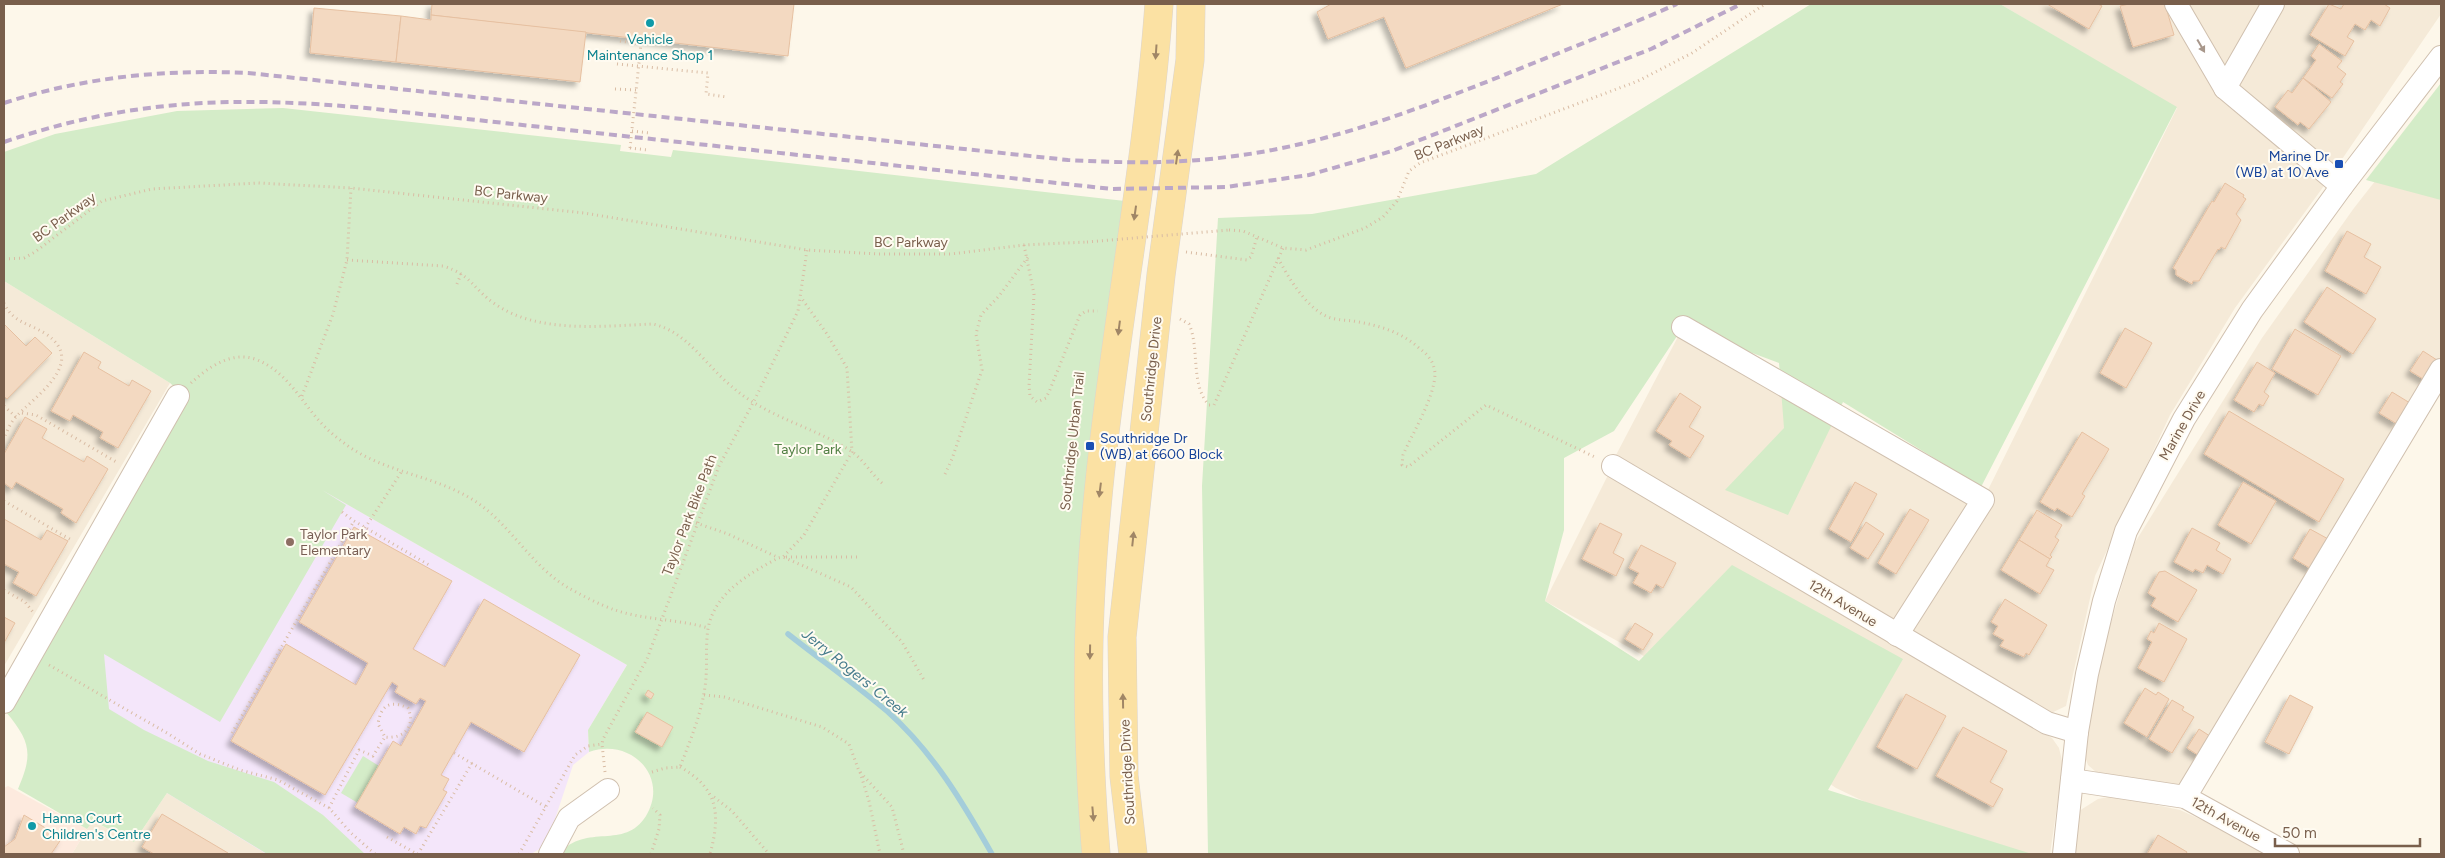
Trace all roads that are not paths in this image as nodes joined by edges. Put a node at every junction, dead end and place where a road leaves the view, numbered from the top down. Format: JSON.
{"nodes":[{"id":1,"x":1159,"y":4,"type":"edge"},
{"id":2,"x":1191,"y":4,"type":"edge"},
{"id":3,"x":2176,"y":4,"type":"edge"},
{"id":4,"x":2273,"y":4,"type":"edge"},
{"id":5,"x":2441,"y":57,"type":"edge"},
{"id":6,"x":2225,"y":88,"type":"junction"},
{"id":7,"x":2342,"y":186,"type":"junction"},
{"id":8,"x":1683,"y":327,"type":"dead end"},
{"id":9,"x":2441,"y":370,"type":"edge"},
{"id":10,"x":178,"y":396,"type":"road end"},
{"id":11,"x":1613,"y":466,"type":"road end"},
{"id":12,"x":1897,"y":635,"type":"junction"},
{"id":13,"x":4,"y":702,"type":"edge"},
{"id":14,"x":2077,"y":732,"type":"junction"},
{"id":15,"x":2072,"y":780,"type":"junction"},
{"id":16,"x":608,"y":790,"type":"road end"},
{"id":17,"x":2185,"y":796,"type":"junction"},
{"id":18,"x":550,"y":854,"type":"edge"},
{"id":19,"x":1096,"y":854,"type":"edge"},
{"id":20,"x":1133,"y":854,"type":"edge"},
{"id":21,"x":2064,"y":854,"type":"edge"},
{"id":22,"x":2288,"y":854,"type":"edge"}],
"edges":[{"from":1,"to":19,"type":"main road","one_way":true},
{"from":20,"to":2,"type":"main road","name":"Southridge Drive","one_way":true},
{"from":3,"to":6,"type":"street","one_way":true},
{"from":4,"to":6,"type":"street"},
{"from":5,"to":7,"type":"street","name":"Marine Drive"},
{"from":6,"to":7,"type":"street"},
{"from":7,"to":14,"type":"street","name":"Marine Drive"},
{"from":8,"to":12,"type":"street"},
{"from":9,"to":17,"type":"street"},
{"from":10,"to":13,"type":"street"},
{"from":11,"to":12,"type":"street","name":"12th Avenue"},
{"from":12,"to":14,"type":"street","name":"12th Avenue"},
{"from":14,"to":15,"type":"street","name":"Marine Drive"},
{"from":15,"to":17,"type":"street","name":"12th Avenue"},
{"from":15,"to":21,"type":"street","name":"Marine Drive"},
{"from":16,"to":18,"type":"street"},
{"from":17,"to":22,"type":"street","name":"12th Avenue"}]}
